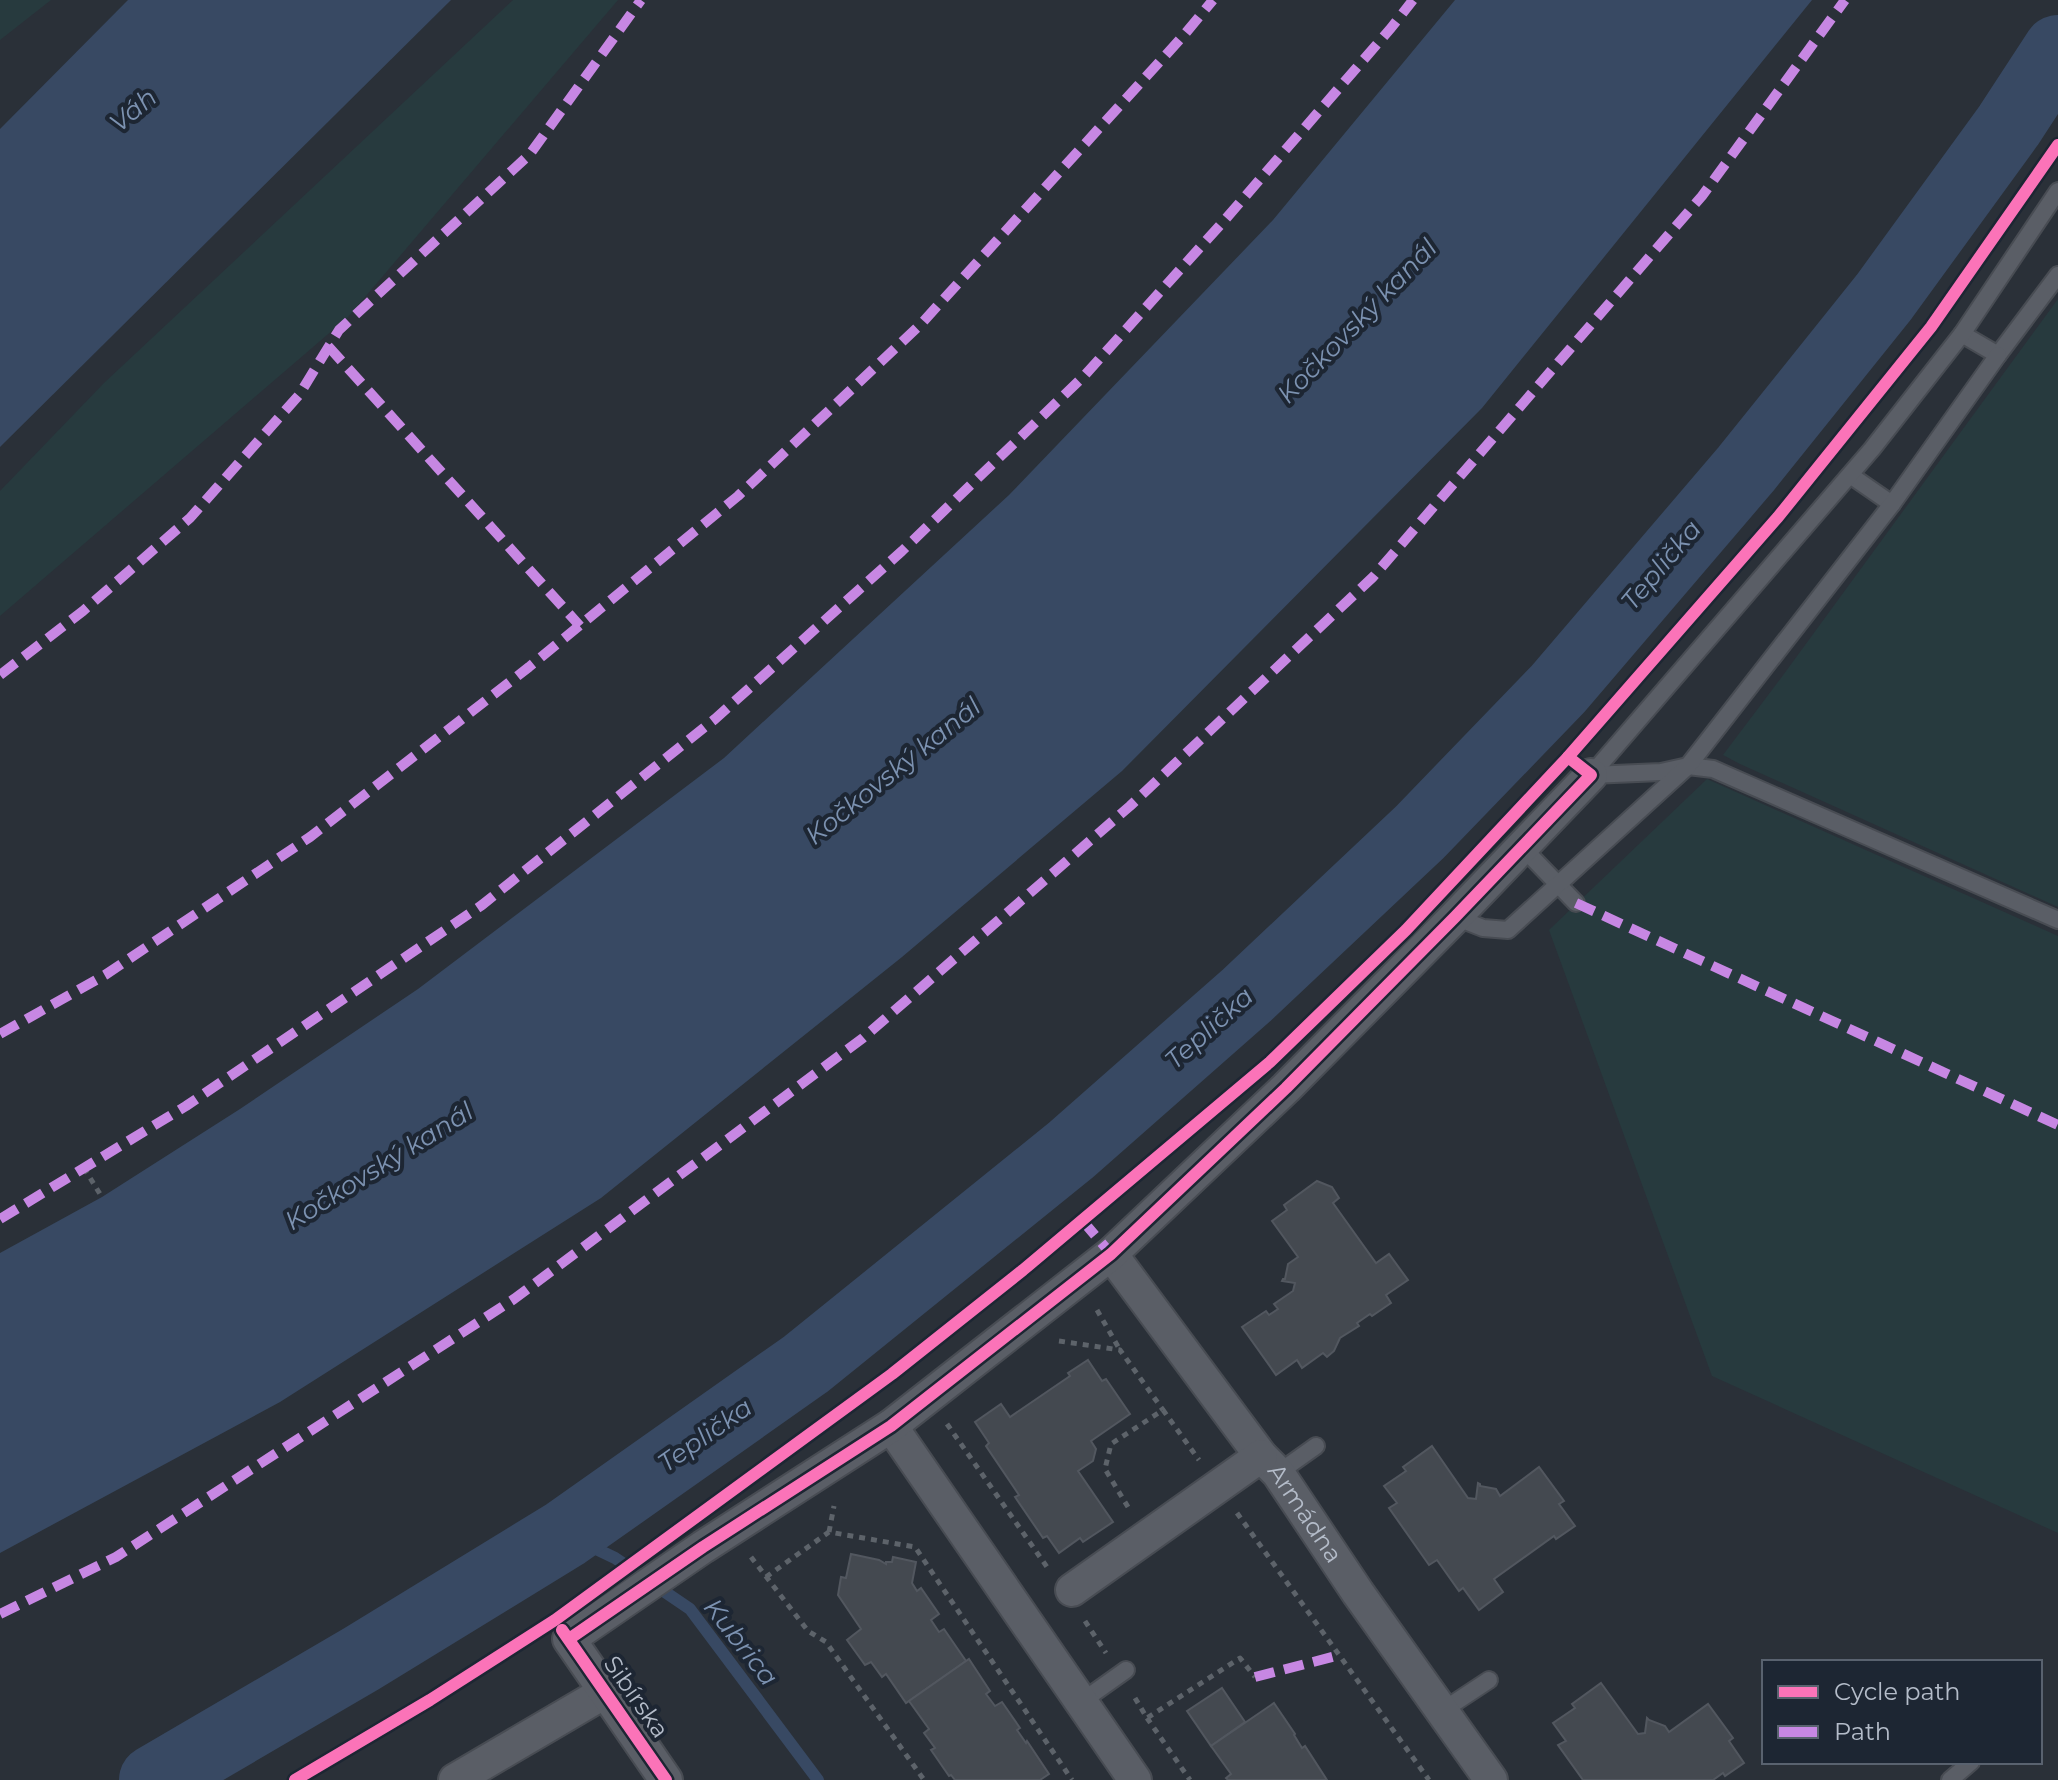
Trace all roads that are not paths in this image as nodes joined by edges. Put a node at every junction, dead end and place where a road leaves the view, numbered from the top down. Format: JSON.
{"nodes":[{"id":1,"x":2058,"y":191,"type":"edge"},
{"id":2,"x":2058,"y":275,"type":"edge"},
{"id":3,"x":1962,"y":334,"type":"junction"},
{"id":4,"x":1998,"y":355,"type":"junction"},
{"id":5,"x":1850,"y":475,"type":"junction"},
{"id":6,"x":1892,"y":504,"type":"junction"},
{"id":7,"x":1688,"y":766,"type":"junction"},
{"id":8,"x":1591,"y":775,"type":"junction"},
{"id":9,"x":1522,"y":847,"type":"junction"},
{"id":10,"x":1557,"y":885,"type":"junction"},
{"id":11,"x":1576,"y":903,"type":"dead end"},
{"id":12,"x":1455,"y":917,"type":"junction"},
{"id":13,"x":2058,"y":920,"type":"edge"},
{"id":14,"x":1111,"y":1254,"type":"junction"},
{"id":15,"x":891,"y":1426,"type":"junction"},
{"id":16,"x":1316,"y":1446,"type":"dead end"},
{"id":17,"x":1269,"y":1465,"type":"junction"},
{"id":18,"x":1077,"y":1604,"type":"road end"},
{"id":19,"x":1123,"y":1672,"type":"road end"},
{"id":20,"x":1489,"y":1680,"type":"dead end"},
{"id":21,"x":605,"y":1692,"type":"junction"},
{"id":22,"x":1081,"y":1702,"type":"junction"},
{"id":23,"x":1442,"y":1711,"type":"junction"},
{"id":24,"x":1969,"y":1764,"type":"edge"},
{"id":25,"x":455,"y":1780,"type":"edge"},
{"id":26,"x":666,"y":1780,"type":"edge"},
{"id":27,"x":1135,"y":1780,"type":"edge"},
{"id":28,"x":1491,"y":1780,"type":"edge"},
{"id":29,"x":1950,"y":1780,"type":"edge"}],
"edges":[{"from":1,"to":3,"type":"lane"},
{"from":2,"to":4,"type":"lane"},
{"from":3,"to":4,"type":"lane"},
{"from":3,"to":5,"type":"lane"},
{"from":4,"to":6,"type":"lane"},
{"from":5,"to":6,"type":"lane"},
{"from":5,"to":8,"type":"lane"},
{"from":6,"to":7,"type":"lane"},
{"from":7,"to":8,"type":"lane"},
{"from":7,"to":10,"type":"lane"},
{"from":7,"to":13,"type":"lane"},
{"from":8,"to":9,"type":"street"},
{"from":9,"to":10,"type":"lane"},
{"from":9,"to":12,"type":"street"},
{"from":10,"to":11,"type":"lane"},
{"from":10,"to":12,"type":"lane"},
{"from":12,"to":14,"type":"street"},
{"from":14,"to":15,"type":"street"},
{"from":14,"to":17,"type":"street","name":"Armádna"},
{"from":15,"to":21,"type":"street","name":"Sibírska"},
{"from":15,"to":22,"type":"street"},
{"from":16,"to":17,"type":"lane"},
{"from":17,"to":18,"type":"street"},
{"from":17,"to":23,"type":"street","name":"Armádna"},
{"from":19,"to":22,"type":"lane"},
{"from":20,"to":23,"type":"lane"},
{"from":21,"to":25,"type":"street"},
{"from":21,"to":26,"type":"street","name":"Sibírska"},
{"from":22,"to":27,"type":"street"},
{"from":23,"to":28,"type":"street","name":"Armádna"},
{"from":24,"to":29,"type":"lane"}]}
